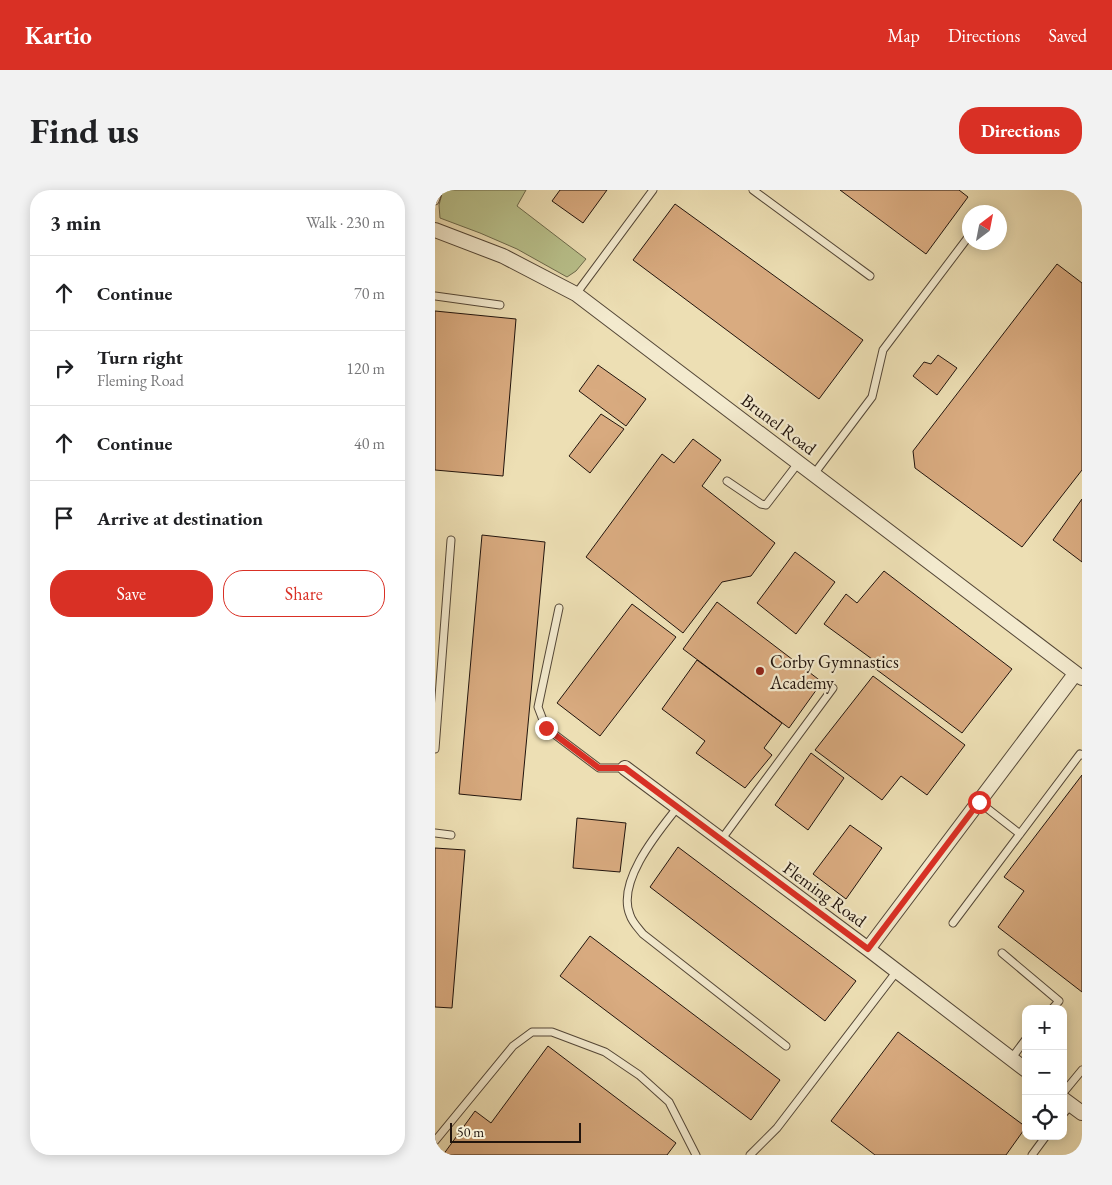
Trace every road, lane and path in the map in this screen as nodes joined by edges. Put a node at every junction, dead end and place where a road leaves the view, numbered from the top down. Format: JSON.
{"nodes":[{"id":1,"x":439,"y":190,"type":"edge"},
{"id":2,"x":653,"y":190,"type":"edge"},
{"id":3,"x":753,"y":190,"type":"edge"},
{"id":4,"x":435,"y":202,"type":"edge"},
{"id":5,"x":435,"y":230,"type":"edge"},
{"id":6,"x":962,"y":245,"type":"edge"},
{"id":7,"x":870,"y":276,"type":"dead end"},
{"id":8,"x":577,"y":294,"type":"junction"},
{"id":9,"x":435,"y":296,"type":"edge"},
{"id":10,"x":500,"y":305,"type":"dead end"},
{"id":11,"x":799,"y":462,"type":"junction"},
{"id":12,"x":814,"y":474,"type":"junction"},
{"id":13,"x":727,"y":481,"type":"dead end"},
{"id":14,"x":451,"y":540,"type":"dead end"},
{"id":15,"x":559,"y":608,"type":"dead end"},
{"id":16,"x":439,"y":651,"type":"edge"},
{"id":17,"x":1079,"y":676,"type":"edge"},
{"id":18,"x":833,"y":688,"type":"dead end"},
{"id":19,"x":435,"y":748,"type":"edge"},
{"id":20,"x":1082,"y":755,"type":"edge"},
{"id":21,"x":625,"y":768,"type":"joint"},
{"id":22,"x":979,"y":802,"type":"junction"},
{"id":23,"x":677,"y":808,"type":"junction"},
{"id":24,"x":435,"y":833,"type":"edge"},
{"id":25,"x":1020,"y":834,"type":"junction"},
{"id":26,"x":451,"y":835,"type":"dead end"},
{"id":27,"x":721,"y":840,"type":"junction"},
{"id":28,"x":953,"y":923,"type":"dead end"},
{"id":29,"x":868,"y":949,"type":"junction"},
{"id":30,"x":1002,"y":953,"type":"dead end"},
{"id":31,"x":897,"y":971,"type":"junction"},
{"id":32,"x":1056,"y":1005,"type":"edge"},
{"id":33,"x":1022,"y":1044,"type":"edge"},
{"id":34,"x":786,"y":1046,"type":"dead end"},
{"id":35,"x":1011,"y":1059,"type":"junction"},
{"id":36,"x":1022,"y":1067,"type":"edge"},
{"id":37,"x":1082,"y":1070,"type":"edge"},
{"id":38,"x":1069,"y":1105,"type":"edge"},
{"id":39,"x":1044,"y":1140,"type":"edge"},
{"id":40,"x":435,"y":1141,"type":"edge"},
{"id":41,"x":696,"y":1155,"type":"edge"},
{"id":42,"x":750,"y":1155,"type":"edge"},
{"id":43,"x":1032,"y":1155,"type":"edge"}],
"edges":[{"from":1,"to":4,"type":"lane"},
{"from":2,"to":8,"type":"lane"},
{"from":3,"to":7,"type":"lane"},
{"from":5,"to":8,"type":"street","name":"Brunel Road"},
{"from":6,"to":12,"type":"lane"},
{"from":8,"to":11,"type":"street","name":"Brunel Road"},
{"from":9,"to":10,"type":"lane"},
{"from":11,"to":12,"type":"street","name":"Brunel Road"},
{"from":11,"to":13,"type":"lane"},
{"from":12,"to":17,"type":"street","name":"Brunel Road"},
{"from":14,"to":16,"type":"lane"},
{"from":15,"to":21,"type":"lane"},
{"from":16,"to":19,"type":"lane"},
{"from":17,"to":22,"type":"street"},
{"from":18,"to":27,"type":"lane"},
{"from":20,"to":25,"type":"lane"},
{"from":21,"to":23,"type":"street","name":"Fleming Road"},
{"from":22,"to":25,"type":"lane"},
{"from":22,"to":29,"type":"street"},
{"from":23,"to":27,"type":"street","name":"Fleming Road"},
{"from":23,"to":34,"type":"lane"},
{"from":24,"to":26,"type":"lane"},
{"from":25,"to":28,"type":"lane"},
{"from":27,"to":29,"type":"street","name":"Fleming Road"},
{"from":29,"to":31,"type":"street","name":"Fleming Road"},
{"from":30,"to":32,"type":"lane"},
{"from":31,"to":35,"type":"street","name":"Fleming Road"},
{"from":31,"to":42,"type":"lane"},
{"from":33,"to":35,"type":"lane"},
{"from":35,"to":36,"type":"street","name":"Fleming Road"},
{"from":37,"to":38,"type":"lane"},
{"from":39,"to":43,"type":"lane"},
{"from":40,"to":41,"type":"lane"}]}
